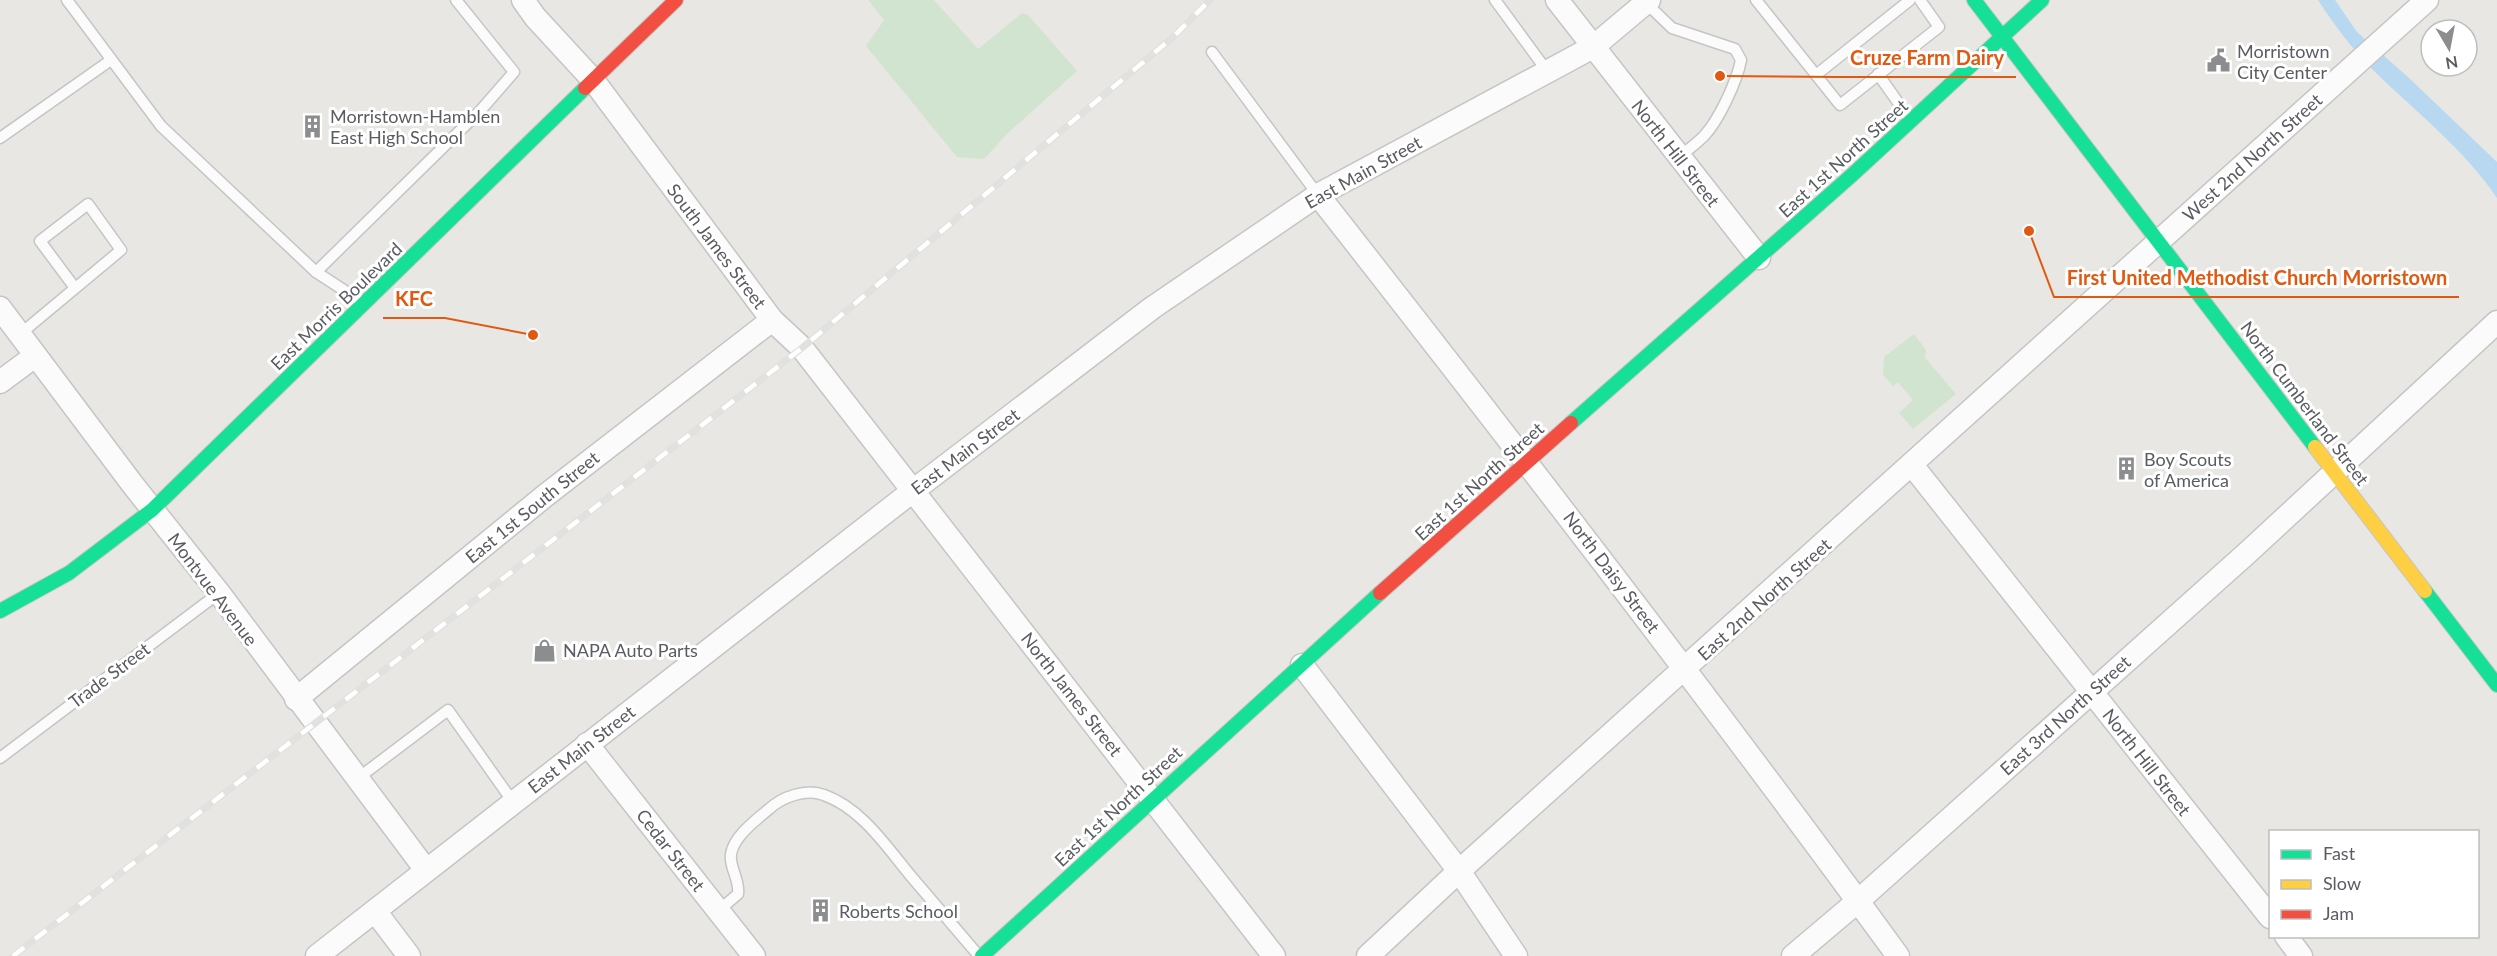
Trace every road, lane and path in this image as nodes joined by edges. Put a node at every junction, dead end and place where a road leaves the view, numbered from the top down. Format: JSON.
{"nodes":[{"id":1,"x":67,"y":0,"type":"edge"},
{"id":2,"x":456,"y":0,"type":"edge"},
{"id":3,"x":524,"y":0,"type":"edge"},
{"id":4,"x":676,"y":0,"type":"edge"},
{"id":5,"x":1495,"y":0,"type":"edge"},
{"id":6,"x":1557,"y":0,"type":"edge"},
{"id":7,"x":1756,"y":0,"type":"edge"},
{"id":8,"x":1910,"y":0,"type":"edge"},
{"id":9,"x":1920,"y":0,"type":"edge"},
{"id":10,"x":1974,"y":0,"type":"edge"},
{"id":11,"x":2042,"y":0,"type":"edge"},
{"id":12,"x":2427,"y":0,"type":"edge"},
{"id":13,"x":1648,"y":1,"type":"edge"},
{"id":14,"x":2003,"y":36,"type":"junction"},
{"id":15,"x":1593,"y":47,"type":"junction"},
{"id":16,"x":1212,"y":52,"type":"dead end"},
{"id":17,"x":111,"y":60,"type":"junction"},
{"id":18,"x":1547,"y":71,"type":"junction"},
{"id":19,"x":1878,"y":74,"type":"junction"},
{"id":20,"x":1816,"y":75,"type":"junction"},
{"id":21,"x":593,"y":80,"type":"junction"},
{"id":22,"x":1911,"y":120,"type":"junction"},
{"id":23,"x":0,"y":138,"type":"edge"},
{"id":24,"x":1679,"y":157,"type":"junction"},
{"id":25,"x":1318,"y":195,"type":"junction"},
{"id":26,"x":2158,"y":241,"type":"junction"},
{"id":27,"x":1759,"y":258,"type":"junction"},
{"id":28,"x":316,"y":272,"type":"junction"},
{"id":29,"x":75,"y":288,"type":"junction"},
{"id":30,"x":364,"y":304,"type":"junction"},
{"id":31,"x":0,"y":308,"type":"edge"},
{"id":32,"x":772,"y":320,"type":"junction"},
{"id":33,"x":2497,"y":322,"type":"edge"},
{"id":34,"x":19,"y":335,"type":"junction"},
{"id":35,"x":35,"y":356,"type":"junction"},
{"id":36,"x":0,"y":382,"type":"edge"},
{"id":37,"x":1528,"y":461,"type":"junction"},
{"id":38,"x":1912,"y":465,"type":"junction"},
{"id":39,"x":2336,"y":472,"type":"junction"},
{"id":40,"x":914,"y":490,"type":"junction"},
{"id":41,"x":152,"y":510,"type":"junction"},
{"id":42,"x":219,"y":592,"type":"junction"},
{"id":43,"x":0,"y":611,"type":"edge"},
{"id":44,"x":1302,"y":665,"type":"junction"},
{"id":45,"x":1686,"y":669,"type":"junction"},
{"id":46,"x":2497,"y":685,"type":"edge"},
{"id":47,"x":2091,"y":691,"type":"junction"},
{"id":48,"x":296,"y":699,"type":"junction"},
{"id":49,"x":587,"y":744,"type":"junction"},
{"id":50,"x":0,"y":758,"type":"edge"},
{"id":51,"x":357,"y":778,"type":"junction"},
{"id":52,"x":1153,"y":797,"type":"junction"},
{"id":53,"x":513,"y":801,"type":"junction"},
{"id":54,"x":426,"y":870,"type":"junction"},
{"id":55,"x":1459,"y":871,"type":"junction"},
{"id":56,"x":1858,"y":901,"type":"junction"},
{"id":57,"x":375,"y":911,"type":"junction"},
{"id":58,"x":718,"y":911,"type":"junction"},
{"id":59,"x":2269,"y":914,"type":"edge"},
{"id":60,"x":317,"y":956,"type":"edge"},
{"id":61,"x":409,"y":956,"type":"edge"},
{"id":62,"x":754,"y":956,"type":"edge"},
{"id":63,"x":981,"y":956,"type":"edge"},
{"id":64,"x":1274,"y":956,"type":"edge"},
{"id":65,"x":1368,"y":956,"type":"edge"},
{"id":66,"x":1516,"y":956,"type":"edge"},
{"id":67,"x":1793,"y":956,"type":"edge"},
{"id":68,"x":1898,"y":956,"type":"edge"}],
"edges":[{"from":1,"to":17,"type":"lane"},
{"from":2,"to":28,"type":"lane"},
{"from":3,"to":21,"type":"street","name":"South James Street"},
{"from":4,"to":21,"type":"main road","name":"East Morris Boulevard"},
{"from":5,"to":18,"type":"lane"},
{"from":6,"to":15,"type":"street","name":"North Hill Street"},
{"from":7,"to":20,"type":"lane"},
{"from":8,"to":20,"type":"lane"},
{"from":9,"to":19,"type":"lane"},
{"from":10,"to":14,"type":"main road","name":"North Cumberland Street"},
{"from":11,"to":14,"type":"main road","name":"East 1st North Street"},
{"from":12,"to":26,"type":"street","name":"West 2nd North Street"},
{"from":13,"to":15,"type":"street","name":"East Main Street"},
{"from":13,"to":24,"type":"lane"},
{"from":14,"to":22,"type":"main road","name":"East 1st North Street"},
{"from":14,"to":26,"type":"main road","name":"North Cumberland Street"},
{"from":15,"to":18,"type":"street","name":"East Main Street"},
{"from":15,"to":24,"type":"street","name":"North Hill Street"},
{"from":16,"to":25,"type":"lane"},
{"from":17,"to":23,"type":"lane"},
{"from":17,"to":28,"type":"lane"},
{"from":18,"to":25,"type":"street","name":"East Main Street"},
{"from":19,"to":20,"type":"lane"},
{"from":19,"to":22,"type":"lane"},
{"from":21,"to":30,"type":"main road","name":"East Morris Boulevard"},
{"from":21,"to":32,"type":"street","name":"South James Street"},
{"from":22,"to":27,"type":"main road","name":"East 1st North Street"},
{"from":24,"to":27,"type":"street","name":"North Hill Street"},
{"from":25,"to":37,"type":"street","name":"North Daisy Street"},
{"from":25,"to":40,"type":"street","name":"East Main Street"},
{"from":26,"to":38,"type":"street","name":"East 2nd North Street"},
{"from":26,"to":39,"type":"main road","name":"North Cumberland Street"},
{"from":27,"to":37,"type":"main road","name":"East 1st North Street"},
{"from":28,"to":30,"type":"lane"},
{"from":29,"to":29,"type":"lane"},
{"from":29,"to":34,"type":"lane"},
{"from":30,"to":41,"type":"main road","name":"East Morris Boulevard"},
{"from":31,"to":34,"type":"street","name":"Montvue Avenue"},
{"from":32,"to":40,"type":"street","name":"South James Street"},
{"from":32,"to":48,"type":"street","name":"East 1st South Street"},
{"from":33,"to":39,"type":"street","name":"East 3rd North Street"},
{"from":34,"to":35,"type":"street","name":"Montvue Avenue"},
{"from":35,"to":36,"type":"street"},
{"from":35,"to":41,"type":"street","name":"Montvue Avenue"},
{"from":37,"to":44,"type":"main road","name":"East 1st North Street"},
{"from":37,"to":45,"type":"street","name":"North Daisy Street"},
{"from":38,"to":45,"type":"street","name":"East 2nd North Street"},
{"from":38,"to":47,"type":"street","name":"North Hill Street"},
{"from":39,"to":46,"type":"main road","name":"North Cumberland Street"},
{"from":39,"to":47,"type":"street","name":"East 3rd North Street"},
{"from":40,"to":49,"type":"street","name":"East Main Street"},
{"from":40,"to":52,"type":"street","name":"North James Street"},
{"from":41,"to":42,"type":"street","name":"Montvue Avenue"},
{"from":41,"to":43,"type":"main road","name":"East Morris Boulevard"},
{"from":42,"to":48,"type":"street","name":"Montvue Avenue"},
{"from":42,"to":50,"type":"lane","name":"Trade Street"},
{"from":44,"to":52,"type":"main road","name":"East 1st North Street"},
{"from":44,"to":55,"type":"street"},
{"from":45,"to":55,"type":"street","name":"East 2nd North Street"},
{"from":45,"to":56,"type":"street","name":"North Daisy Street"},
{"from":47,"to":56,"type":"street","name":"East 3rd North Street"},
{"from":47,"to":59,"type":"street","name":"North Hill Street"},
{"from":48,"to":51,"type":"street","name":"Montvue Avenue"},
{"from":49,"to":53,"type":"street","name":"East Main Street"},
{"from":49,"to":58,"type":"street","name":"Cedar Street"},
{"from":51,"to":53,"type":"lane"},
{"from":51,"to":54,"type":"street","name":"Montvue Avenue"},
{"from":52,"to":63,"type":"main road","name":"East 1st North Street"},
{"from":52,"to":64,"type":"street","name":"North James Street"},
{"from":53,"to":54,"type":"street","name":"East Main Street"},
{"from":54,"to":57,"type":"street","name":"East Main Street"},
{"from":55,"to":65,"type":"street","name":"East 2nd North Street"},
{"from":55,"to":66,"type":"street"},
{"from":56,"to":67,"type":"street","name":"East 3rd North Street"},
{"from":56,"to":68,"type":"street","name":"North Daisy Street"},
{"from":57,"to":60,"type":"street","name":"East Main Street"},
{"from":57,"to":61,"type":"street"},
{"from":58,"to":62,"type":"street","name":"Cedar Street"},
{"from":58,"to":63,"type":"lane"}]}
